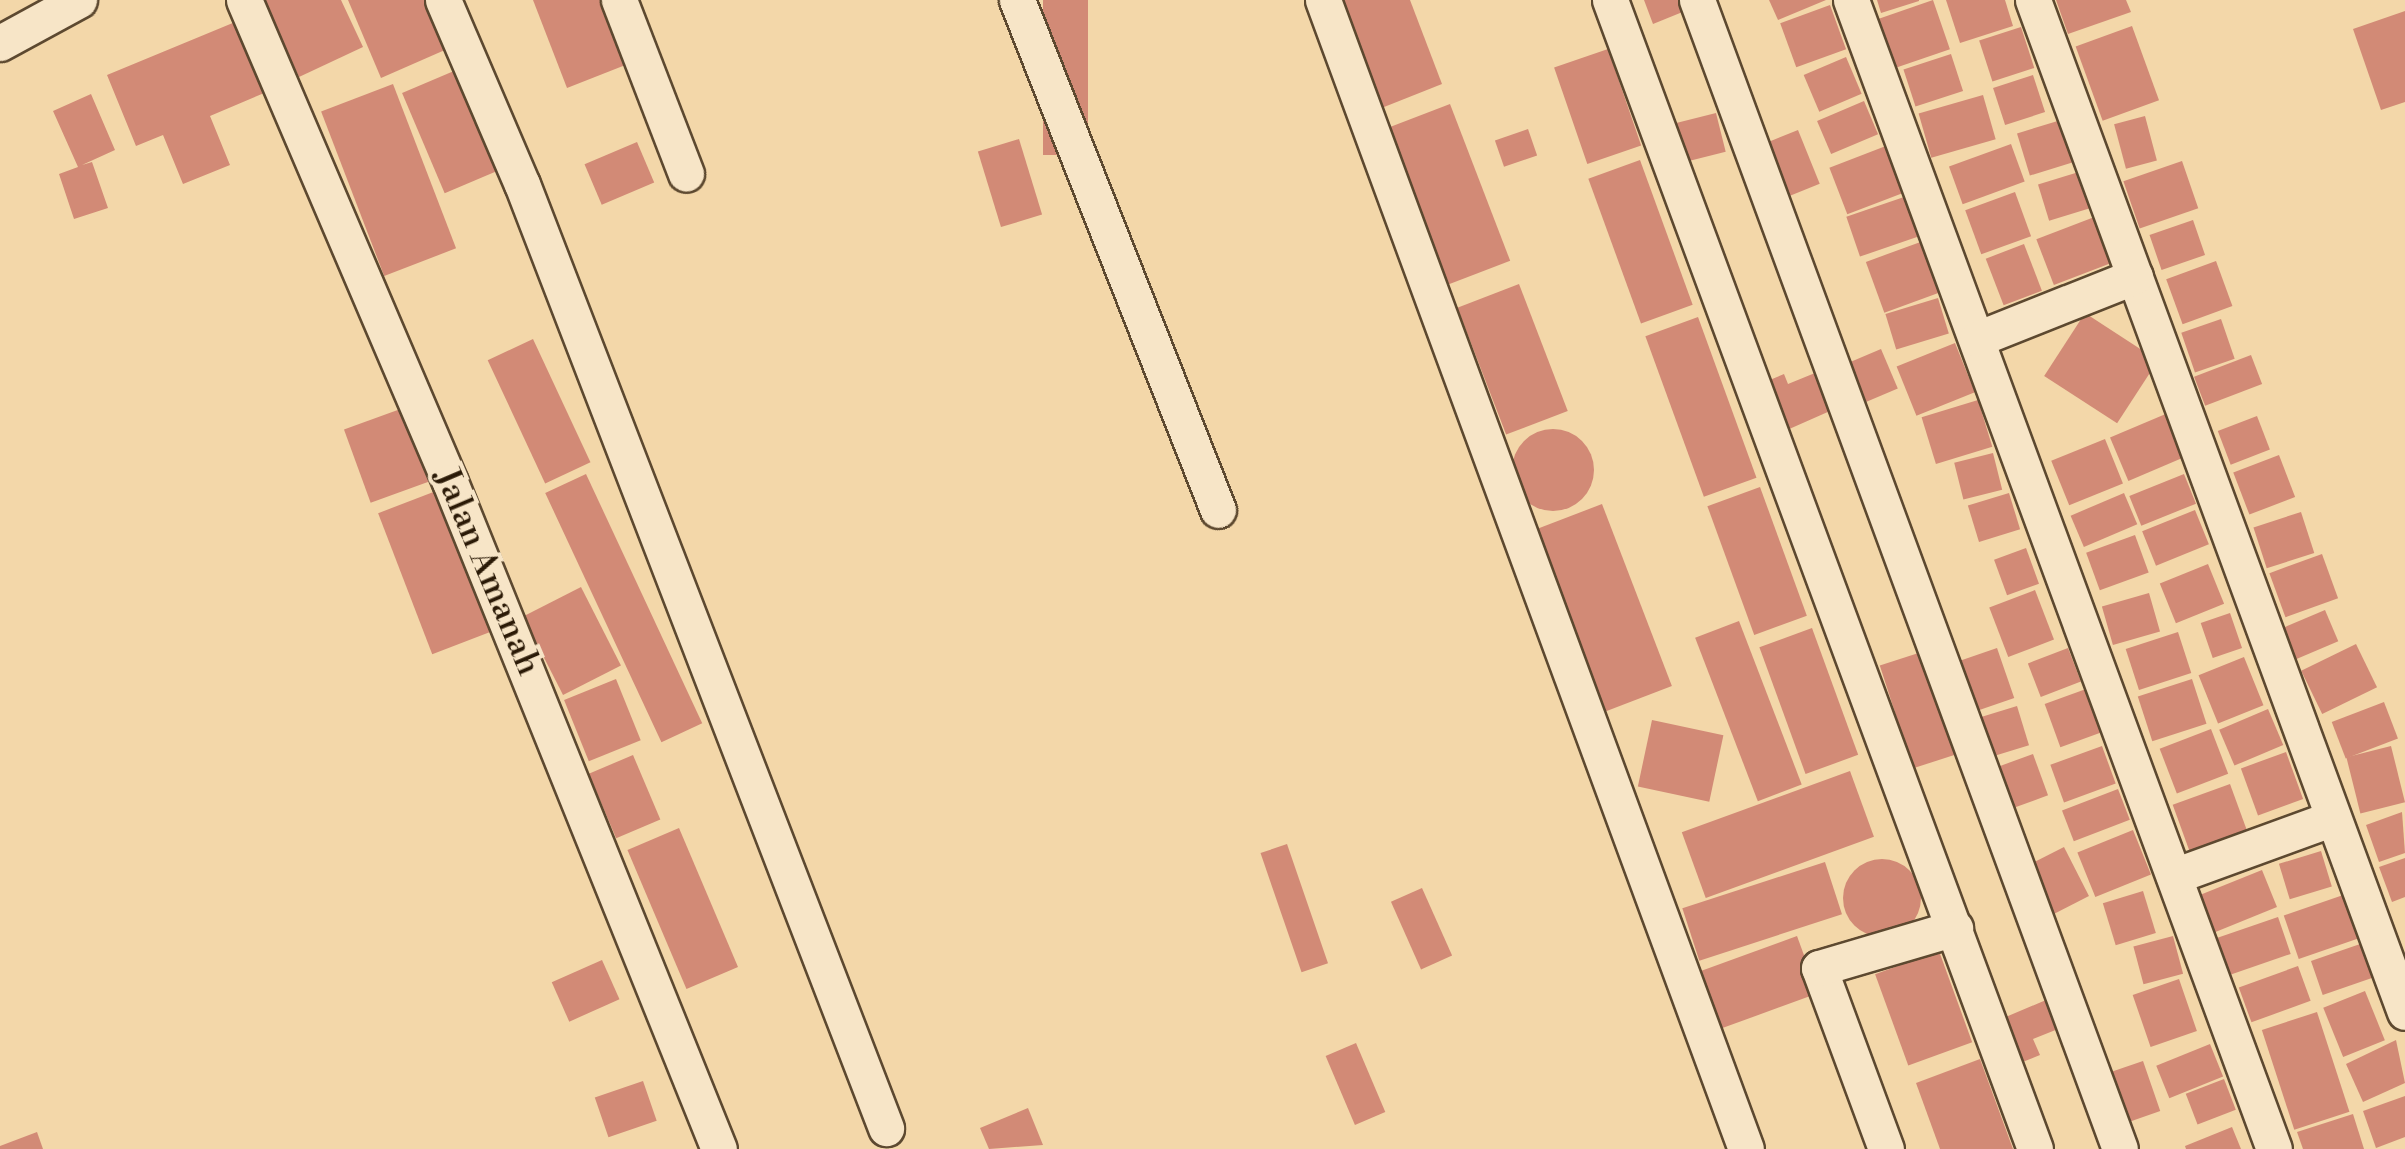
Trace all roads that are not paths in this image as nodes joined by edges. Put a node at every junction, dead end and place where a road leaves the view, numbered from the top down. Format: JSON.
{"nodes":[{"id":1,"x":78,"y":0,"type":"edge"},
{"id":2,"x":244,"y":0,"type":"edge"},
{"id":3,"x":443,"y":0,"type":"edge"},
{"id":4,"x":619,"y":0,"type":"edge"},
{"id":5,"x":1017,"y":0,"type":"edge"},
{"id":6,"x":1323,"y":0,"type":"edge"},
{"id":7,"x":1610,"y":0,"type":"edge"},
{"id":8,"x":1697,"y":0,"type":"edge"},
{"id":9,"x":1851,"y":0,"type":"edge"},
{"id":10,"x":2033,"y":0,"type":"edge"},
{"id":11,"x":0,"y":42,"type":"edge"},
{"id":12,"x":686,"y":174,"type":"dead end"},
{"id":13,"x":2135,"y":276,"type":"junction"},
{"id":14,"x":1977,"y":338,"type":"junction"},
{"id":15,"x":1218,"y":510,"type":"dead end"},
{"id":16,"x":2333,"y":818,"type":"junction"},
{"id":17,"x":2174,"y":876,"type":"junction"},
{"id":18,"x":1956,"y":928,"type":"junction"},
{"id":19,"x":2405,"y":1012,"type":"edge"},
{"id":20,"x":886,"y":1128,"type":"dead end"},
{"id":21,"x":720,"y":1149,"type":"edge"},
{"id":22,"x":1746,"y":1149,"type":"edge"},
{"id":23,"x":1886,"y":1149,"type":"edge"},
{"id":24,"x":2036,"y":1149,"type":"edge"},
{"id":25,"x":2120,"y":1149,"type":"edge"},
{"id":26,"x":2274,"y":1149,"type":"edge"}],
"edges":[{"from":1,"to":11,"type":"street"},
{"from":2,"to":21,"type":"street","name":"Jalan Amanah"},
{"from":3,"to":20,"type":"street"},
{"from":4,"to":12,"type":"street"},
{"from":5,"to":15,"type":"street"},
{"from":6,"to":22,"type":"street"},
{"from":7,"to":18,"type":"street"},
{"from":8,"to":25,"type":"street"},
{"from":9,"to":14,"type":"street"},
{"from":10,"to":13,"type":"street"},
{"from":13,"to":14,"type":"street"},
{"from":13,"to":16,"type":"street"},
{"from":14,"to":17,"type":"street"},
{"from":16,"to":17,"type":"street"},
{"from":16,"to":19,"type":"street"},
{"from":17,"to":26,"type":"street"},
{"from":18,"to":23,"type":"street"},
{"from":18,"to":24,"type":"street"}]}
